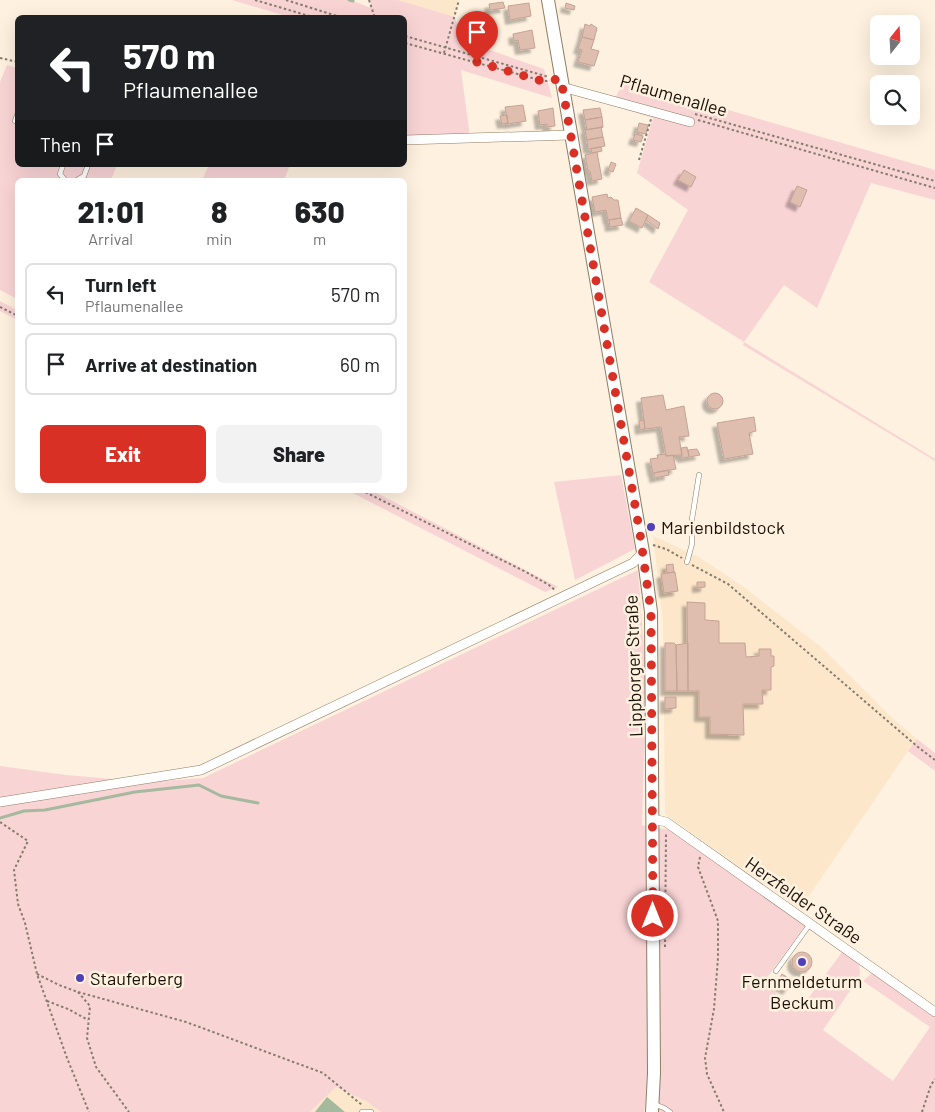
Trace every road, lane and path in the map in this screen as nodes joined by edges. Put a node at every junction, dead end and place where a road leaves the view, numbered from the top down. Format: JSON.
{"nodes":[{"id":1,"x":255,"y":0,"type":"edge"},
{"id":2,"x":286,"y":0,"type":"edge"},
{"id":3,"x":369,"y":0,"type":"edge"},
{"id":4,"x":459,"y":0,"type":"edge"},
{"id":5,"x":548,"y":0,"type":"edge"},
{"id":6,"x":306,"y":15,"type":"edge"},
{"id":7,"x":334,"y":15,"type":"edge"},
{"id":8,"x":374,"y":15,"type":"edge"},
{"id":9,"x":407,"y":44,"type":"edge"},
{"id":10,"x":444,"y":53,"type":"junction"},
{"id":11,"x":0,"y":58,"type":"edge"},
{"id":12,"x":15,"y":61,"type":"edge"},
{"id":13,"x":562,"y":83,"type":"junction"},
{"id":14,"x":653,"y":112,"type":"junction"},
{"id":15,"x":695,"y":114,"type":"dead end"},
{"id":16,"x":690,"y":122,"type":"dead end"},
{"id":17,"x":570,"y":135,"type":"junction"},
{"id":18,"x":407,"y":140,"type":"edge"},
{"id":19,"x":639,"y":160,"type":"dead end"},
{"id":20,"x":62,"y":167,"type":"edge"},
{"id":21,"x":87,"y":167,"type":"edge"},
{"id":22,"x":63,"y":178,"type":"edge"},
{"id":23,"x":80,"y":178,"type":"edge"},
{"id":24,"x":935,"y":181,"type":"edge"},
{"id":25,"x":0,"y":307,"type":"edge"},
{"id":26,"x":15,"y":314,"type":"edge"},
{"id":27,"x":700,"y":475,"type":"dead end"},
{"id":28,"x":367,"y":493,"type":"edge"},
{"id":29,"x":643,"y":552,"type":"junction"},
{"id":30,"x":687,"y":562,"type":"junction"},
{"id":31,"x":560,"y":597,"type":"junction"},
{"id":32,"x":935,"y":760,"type":"edge"},
{"id":33,"x":0,"y":802,"type":"edge"},
{"id":34,"x":653,"y":819,"type":"junction"},
{"id":35,"x":0,"y":822,"type":"edge"},
{"id":36,"x":702,"y":848,"type":"junction"},
{"id":37,"x":810,"y":924,"type":"junction"},
{"id":38,"x":776,"y":971,"type":"dead end"},
{"id":39,"x":37,"y":974,"type":"junction"},
{"id":40,"x":78,"y":992,"type":"junction"},
{"id":41,"x":47,"y":1001,"type":"junction"},
{"id":42,"x":935,"y":1012,"type":"edge"},
{"id":43,"x":89,"y":1020,"type":"junction"},
{"id":44,"x":935,"y":1079,"type":"edge"},
{"id":45,"x":652,"y":1108,"type":"edge"},
{"id":46,"x":89,"y":1112,"type":"edge"},
{"id":47,"x":129,"y":1112,"type":"edge"},
{"id":48,"x":362,"y":1112,"type":"edge"},
{"id":49,"x":371,"y":1112,"type":"edge"},
{"id":50,"x":670,"y":1112,"type":"edge"},
{"id":51,"x":724,"y":1112,"type":"edge"},
{"id":52,"x":922,"y":1112,"type":"edge"}],
"edges":[{"from":1,"to":6,"type":"path"},
{"from":2,"to":7,"type":"path"},
{"from":3,"to":8,"type":"path"},
{"from":4,"to":10,"type":"path"},
{"from":5,"to":13,"type":"street","name":"Lippborger Straße"},
{"from":9,"to":10,"type":"path"},
{"from":10,"to":13,"type":"path"},
{"from":11,"to":12,"type":"path"},
{"from":13,"to":14,"type":"street"},
{"from":13,"to":17,"type":"street","name":"Lippborger Straße"},
{"from":14,"to":16,"type":"street"},
{"from":14,"to":19,"type":"path"},
{"from":15,"to":24,"type":"path","name":"Pflaumenallee"},
{"from":17,"to":18,"type":"street"},
{"from":17,"to":29,"type":"street","name":"Lippborger Straße"},
{"from":20,"to":22,"type":"lane"},
{"from":21,"to":23,"type":"lane"},
{"from":25,"to":26,"type":"path"},
{"from":27,"to":30,"type":"lane"},
{"from":28,"to":31,"type":"path"},
{"from":29,"to":30,"type":"path"},
{"from":29,"to":31,"type":"street"},
{"from":29,"to":34,"type":"street","name":"Lippborger Straße"},
{"from":30,"to":32,"type":"path"},
{"from":31,"to":33,"type":"street"},
{"from":34,"to":36,"type":"street","name":"Herzfelder Straße"},
{"from":34,"to":45,"type":"street","name":"Lippborger Straße"},
{"from":35,"to":39,"type":"path"},
{"from":36,"to":37,"type":"street","name":"Herzfelder Straße"},
{"from":36,"to":51,"type":"path"},
{"from":37,"to":38,"type":"lane"},
{"from":37,"to":42,"type":"street","name":"Herzfelder Straße"},
{"from":39,"to":40,"type":"path"},
{"from":39,"to":41,"type":"path"},
{"from":40,"to":43,"type":"path"},
{"from":40,"to":49,"type":"path"},
{"from":41,"to":43,"type":"path"},
{"from":41,"to":46,"type":"path"},
{"from":43,"to":47,"type":"path"},
{"from":44,"to":52,"type":"path"},
{"from":45,"to":50,"type":"lane"},
{"from":48,"to":49,"type":"lane"}]}
